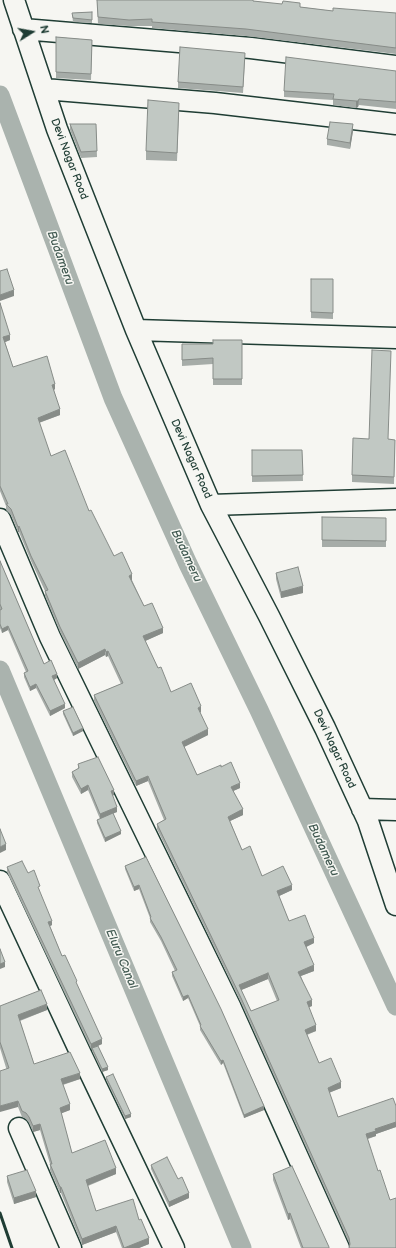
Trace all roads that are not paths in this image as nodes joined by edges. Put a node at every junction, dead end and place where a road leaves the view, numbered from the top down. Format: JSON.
{"nodes":[{"id":1,"x":14,"y":0,"type":"edge"},
{"id":2,"x":23,"y":29,"type":"junction"},
{"id":3,"x":396,"y":66,"type":"edge"},
{"id":4,"x":44,"y":89,"type":"junction"},
{"id":5,"x":396,"y":124,"type":"edge"},
{"id":6,"x":136,"y":330,"type":"junction"},
{"id":7,"x":396,"y":338,"type":"edge"},
{"id":8,"x":396,"y":500,"type":"edge"},
{"id":9,"x":211,"y":505,"type":"junction"},
{"id":10,"x":0,"y":519,"type":"edge"},
{"id":11,"x":362,"y":809,"type":"junction"},
{"id":12,"x":396,"y":810,"type":"edge"},
{"id":13,"x":0,"y":881,"type":"edge"},
{"id":14,"x":396,"y":905,"type":"edge"},
{"id":15,"x":19,"y":1128,"type":"dead end"},
{"id":16,"x":71,"y":1248,"type":"edge"},
{"id":17,"x":174,"y":1248,"type":"edge"},
{"id":18,"x":339,"y":1248,"type":"edge"}],
"edges":[{"from":1,"to":2,"type":"street","name":"Devi Nagar Road"},
{"from":2,"to":3,"type":"street"},
{"from":2,"to":4,"type":"street","name":"Devi Nagar Road"},
{"from":4,"to":5,"type":"street"},
{"from":4,"to":6,"type":"street","name":"Devi Nagar Road"},
{"from":6,"to":7,"type":"street"},
{"from":6,"to":9,"type":"street","name":"Devi Nagar Road"},
{"from":8,"to":9,"type":"street"},
{"from":9,"to":11,"type":"street","name":"Devi Nagar Road"},
{"from":10,"to":18,"type":"street"},
{"from":11,"to":12,"type":"street"},
{"from":11,"to":14,"type":"street","name":"Devi Nagar Road"},
{"from":13,"to":17,"type":"street"},
{"from":15,"to":16,"type":"street"}]}
